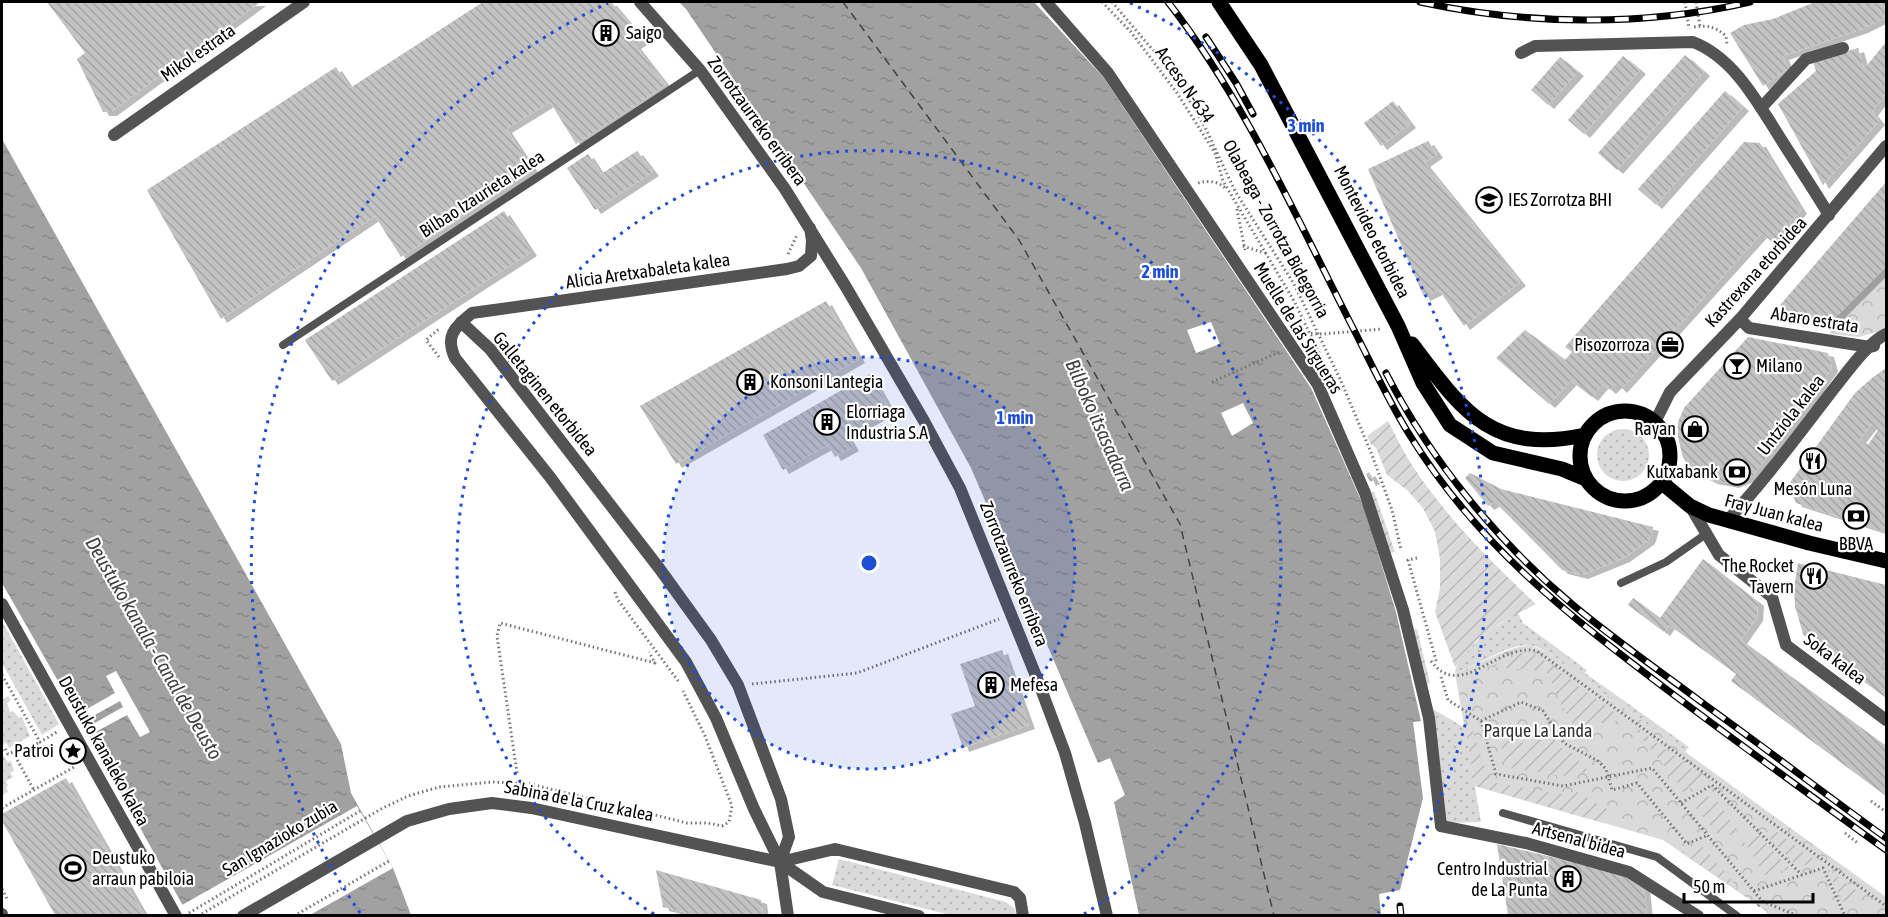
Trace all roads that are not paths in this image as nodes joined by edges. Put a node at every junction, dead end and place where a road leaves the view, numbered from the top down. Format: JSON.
{"nodes":[{"id":1,"x":304,"y":2,"type":"edge"},
{"id":2,"x":640,"y":2,"type":"edge"},
{"id":3,"x":1046,"y":2,"type":"edge"},
{"id":4,"x":1219,"y":2,"type":"edge"},
{"id":5,"x":1843,"y":48,"type":"dead end"},
{"id":6,"x":1521,"y":53,"type":"dead end"},
{"id":7,"x":700,"y":70,"type":"junction"},
{"id":8,"x":1761,"y":108,"type":"junction"},
{"id":9,"x":114,"y":135,"type":"dead end"},
{"id":10,"x":1887,"y":146,"type":"edge"},
{"id":11,"x":1829,"y":215,"type":"junction"},
{"id":12,"x":810,"y":228,"type":"junction"},
{"id":13,"x":805,"y":262,"type":"junction"},
{"id":14,"x":835,"y":268,"type":"junction"},
{"id":15,"x":1740,"y":319,"type":"junction"},
{"id":16,"x":461,"y":322,"type":"junction"},
{"id":17,"x":1398,"y":326,"type":"junction"},
{"id":18,"x":1887,"y":334,"type":"edge"},
{"id":19,"x":1887,"y":342,"type":"edge"},
{"id":20,"x":283,"y":345,"type":"dead end"},
{"id":21,"x":1870,"y":347,"type":"junction"},
{"id":22,"x":1655,"y":422,"type":"junction"},
{"id":23,"x":1585,"y":435,"type":"junction"},
{"id":24,"x":1586,"y":479,"type":"junction"},
{"id":25,"x":1661,"y":482,"type":"junction"},
{"id":26,"x":1690,"y":506,"type":"junction"},
{"id":27,"x":1727,"y":521,"type":"junction"},
{"id":28,"x":1706,"y":534,"type":"junction"},
{"id":29,"x":1887,"y":561,"type":"edge"},
{"id":30,"x":1622,"y":583,"type":"dead end"},
{"id":31,"x":2,"y":604,"type":"edge"},
{"id":32,"x":1887,"y":720,"type":"edge"},
{"id":33,"x":1503,"y":813,"type":"dead end"},
{"id":34,"x":1441,"y":826,"type":"joint"},
{"id":35,"x":780,"y":862,"type":"junction"},
{"id":36,"x":182,"y":915,"type":"edge"},
{"id":37,"x":243,"y":915,"type":"edge"},
{"id":38,"x":788,"y":915,"type":"edge"},
{"id":39,"x":920,"y":915,"type":"edge"},
{"id":40,"x":1023,"y":915,"type":"edge"},
{"id":41,"x":1107,"y":915,"type":"edge"},
{"id":42,"x":1698,"y":915,"type":"edge"},
{"id":43,"x":1737,"y":915,"type":"edge"}],
"edges":[{"from":1,"to":9,"type":"street","name":"Mikol estrata"},
{"from":2,"to":7,"type":"street","name":"Zorrotzaurreko erribera"},
{"from":3,"to":34,"type":"street","name":"Muelle de las Sirgueras"},
{"from":4,"to":17,"type":"main road","name":"Montevideo etorbidea"},
{"from":5,"to":8,"type":"street"},
{"from":6,"to":8,"type":"street"},
{"from":7,"to":12,"type":"street","name":"Zorrotzaurreko erribera"},
{"from":7,"to":20,"type":"lane","name":"Bilbao Izaurieta kalea"},
{"from":8,"to":11,"type":"street"},
{"from":10,"to":11,"type":"street","name":"Kastrexana etorbidea"},
{"from":11,"to":15,"type":"street","name":"Kastrexana etorbidea"},
{"from":12,"to":13,"type":"street"},
{"from":12,"to":14,"type":"street","name":"Zorrotzaurreko erribera"},
{"from":13,"to":14,"type":"street"},
{"from":13,"to":16,"type":"street","name":"Alicia Aretxabaleta kalea"},
{"from":14,"to":41,"type":"street","name":"Zorrotzaurreko erribera"},
{"from":15,"to":21,"type":"street","name":"Abaro estrata"},
{"from":15,"to":22,"type":"street","name":"Kastrexana etorbidea"},
{"from":16,"to":35,"type":"street","name":"Galletaginen etorbidea"},
{"from":16,"to":35,"type":"street","name":"Galletaginen etorbidea"},
{"from":17,"to":23,"type":"main road","name":"Montevideo etorbidea"},
{"from":17,"to":24,"type":"main road","name":"Montevideo etorbidea"},
{"from":18,"to":21,"type":"street","name":"Untziola kalea"},
{"from":19,"to":21,"type":"street","name":"Abaro estrata"},
{"from":21,"to":27,"type":"street","name":"Untziola kalea"},
{"from":22,"to":23,"type":"main road"},
{"from":22,"to":25,"type":"main road"},
{"from":23,"to":24,"type":"main road"},
{"from":24,"to":25,"type":"main road"},
{"from":25,"to":26,"type":"main road","name":"Fray Juan kalea"},
{"from":26,"to":27,"type":"main road","name":"Fray Juan kalea"},
{"from":26,"to":28,"type":"street","name":"Soka kalea"},
{"from":27,"to":29,"type":"main road","name":"Fray Juan kalea"},
{"from":28,"to":30,"type":"lane"},
{"from":28,"to":32,"type":"street","name":"Soka kalea"},
{"from":31,"to":36,"type":"street","name":"Deustuko kanaleko kalea"},
{"from":33,"to":43,"type":"lane"},
{"from":34,"to":42,"type":"street","name":"Artsenal bidea"},
{"from":35,"to":37,"type":"street","name":"Sabina de la Cruz kalea"},
{"from":35,"to":38,"type":"street","name":"Galletaginen etorbidea"},
{"from":35,"to":39,"type":"street","name":"Sabina de la Cruz kalea"},
{"from":35,"to":40,"type":"street","name":"Sabina de la Cruz kalea"}]}
